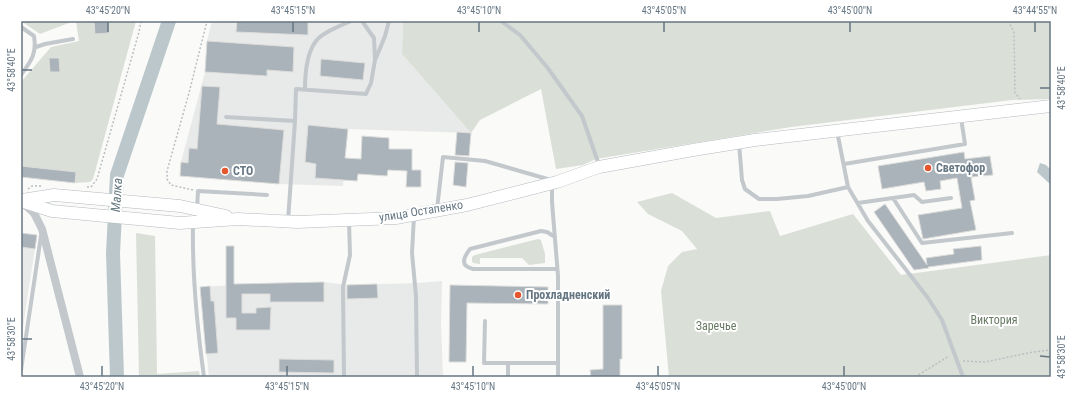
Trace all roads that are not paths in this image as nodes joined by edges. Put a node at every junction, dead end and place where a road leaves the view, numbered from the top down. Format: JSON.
{"nodes":[{"id":1,"x":351,"y":21,"type":"edge"},
{"id":2,"x":362,"y":21,"type":"edge"},
{"id":3,"x":389,"y":21,"type":"edge"},
{"id":4,"x":501,"y":21,"type":"edge"},
{"id":5,"x":21,"y":27,"type":"edge"},
{"id":6,"x":73,"y":39,"type":"dead end"},
{"id":7,"x":36,"y":47,"type":"junction"},
{"id":8,"x":375,"y":60,"type":"junction"},
{"id":9,"x":21,"y":75,"type":"edge"},
{"id":10,"x":305,"y":89,"type":"junction"},
{"id":11,"x":1051,"y":106,"type":"edge"},
{"id":12,"x":961,"y":116,"type":"junction"},
{"id":13,"x":226,"y":117,"type":"dead end"},
{"id":14,"x":294,"y":121,"type":"junction"},
{"id":15,"x":837,"y":131,"type":"junction"},
{"id":16,"x":739,"y":143,"type":"junction"},
{"id":17,"x":844,"y":164,"type":"junction"},
{"id":18,"x":599,"y":167,"type":"junction"},
{"id":19,"x":555,"y":182,"type":"junction"},
{"id":20,"x":848,"y":187,"type":"junction"},
{"id":21,"x":266,"y":195,"type":"dead end"},
{"id":22,"x":22,"y":198,"type":"edge"},
{"id":23,"x":893,"y":198,"type":"junction"},
{"id":24,"x":951,"y":198,"type":"dead end"},
{"id":25,"x":858,"y":203,"type":"junction"},
{"id":26,"x":197,"y":210,"type":"junction"},
{"id":27,"x":436,"y":210,"type":"junction"},
{"id":28,"x":414,"y":214,"type":"junction"},
{"id":29,"x":238,"y":219,"type":"junction"},
{"id":30,"x":349,"y":220,"type":"junction"},
{"id":31,"x":288,"y":221,"type":"junction"},
{"id":32,"x":193,"y":222,"type":"junction"},
{"id":33,"x":42,"y":229,"type":"junction"},
{"id":34,"x":1012,"y":233,"type":"dead end"},
{"id":35,"x":555,"y":237,"type":"junction"},
{"id":36,"x":557,"y":269,"type":"junction"},
{"id":37,"x":485,"y":320,"type":"dead end"},
{"id":38,"x":508,"y":363,"type":"junction"},
{"id":39,"x":558,"y":363,"type":"junction"},
{"id":40,"x":21,"y":370,"type":"edge"},
{"id":41,"x":80,"y":377,"type":"edge"},
{"id":42,"x":204,"y":377,"type":"edge"},
{"id":43,"x":344,"y":377,"type":"edge"},
{"id":44,"x":418,"y":377,"type":"edge"},
{"id":45,"x":508,"y":377,"type":"edge"},
{"id":46,"x":558,"y":377,"type":"edge"},
{"id":47,"x":963,"y":377,"type":"edge"}],
"edges":[{"from":1,"to":10,"type":"lane"},
{"from":2,"to":8,"type":"lane"},
{"from":3,"to":8,"type":"lane"},
{"from":4,"to":18,"type":"lane"},
{"from":5,"to":7,"type":"lane"},
{"from":6,"to":7,"type":"lane"},
{"from":7,"to":9,"type":"lane"},
{"from":8,"to":10,"type":"lane"},
{"from":10,"to":14,"type":"lane"},
{"from":11,"to":12,"type":"main road","name":"улица Остапенко"},
{"from":12,"to":15,"type":"main road","name":"улица Остапенко"},
{"from":12,"to":17,"type":"lane"},
{"from":13,"to":14,"type":"lane"},
{"from":14,"to":31,"type":"lane"},
{"from":15,"to":16,"type":"main road","name":"улица Остапенко"},
{"from":15,"to":17,"type":"lane"},
{"from":16,"to":18,"type":"main road","name":"улица Остапенко"},
{"from":16,"to":20,"type":"lane"},
{"from":17,"to":20,"type":"lane"},
{"from":18,"to":19,"type":"main road","name":"улица Остапенко"},
{"from":19,"to":27,"type":"main road","name":"улица Остапенко"},
{"from":19,"to":27,"type":"lane"},
{"from":19,"to":35,"type":"lane"},
{"from":20,"to":25,"type":"lane"},
{"from":21,"to":26,"type":"lane"},
{"from":22,"to":26,"type":"main road","name":"улица Остапенко"},
{"from":22,"to":32,"type":"main road","name":"улица Остапенко"},
{"from":22,"to":33,"type":"street"},
{"from":23,"to":24,"type":"lane"},
{"from":23,"to":25,"type":"lane"},
{"from":23,"to":34,"type":"lane"},
{"from":25,"to":47,"type":"lane"},
{"from":26,"to":29,"type":"main road","name":"улица Остапенко"},
{"from":27,"to":28,"type":"main road","name":"улица Остапенко"},
{"from":28,"to":30,"type":"main road","name":"улица Остапенко"},
{"from":28,"to":44,"type":"lane"},
{"from":29,"to":31,"type":"main road","name":"улица Остапенко"},
{"from":29,"to":32,"type":"main road","name":"улица Остапенко"},
{"from":30,"to":31,"type":"main road","name":"улица Остапенко"},
{"from":30,"to":43,"type":"lane"},
{"from":32,"to":42,"type":"lane"},
{"from":33,"to":40,"type":"lane"},
{"from":33,"to":41,"type":"street"},
{"from":35,"to":36,"type":"lane"},
{"from":35,"to":36,"type":"lane"},
{"from":36,"to":39,"type":"lane"},
{"from":37,"to":38,"type":"lane"},
{"from":38,"to":39,"type":"lane"},
{"from":38,"to":45,"type":"lane"},
{"from":39,"to":46,"type":"lane"}]}
